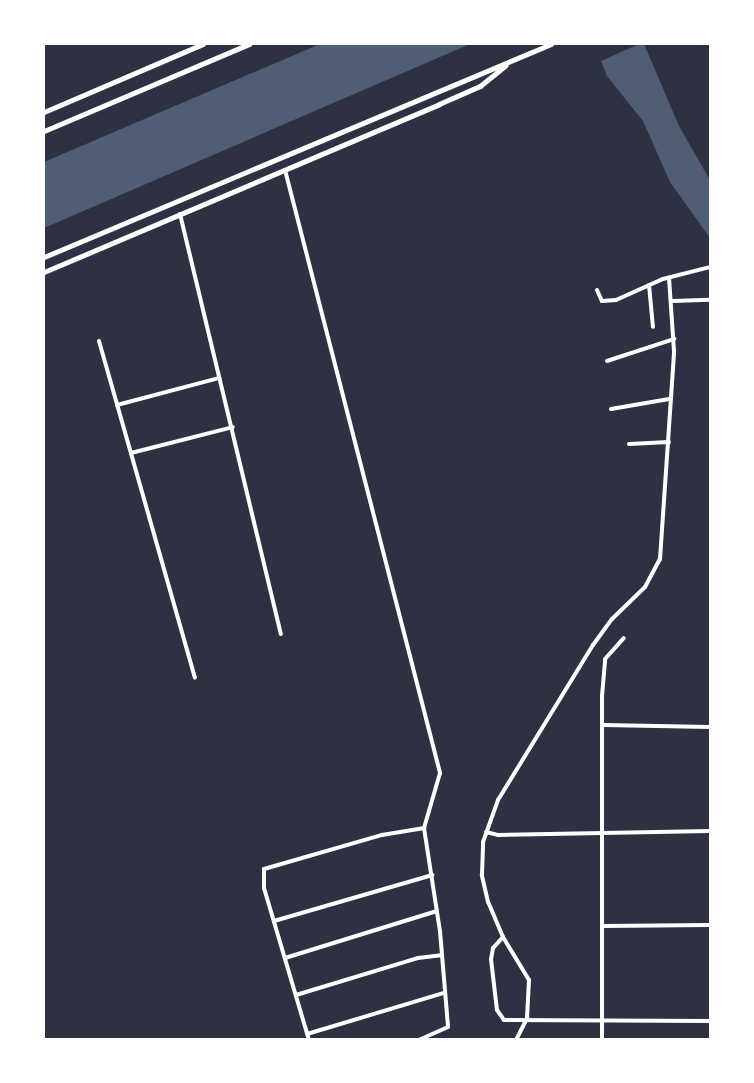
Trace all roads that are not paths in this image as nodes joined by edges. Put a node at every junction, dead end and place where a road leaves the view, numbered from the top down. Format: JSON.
{"nodes":[{"id":1,"x":203,"y":44,"type":"edge"},
{"id":2,"x":249,"y":44,"type":"edge"},
{"id":3,"x":551,"y":44,"type":"edge"},
{"id":4,"x":513,"y":60,"type":"junction"},
{"id":5,"x":44,"y":111,"type":"edge"},
{"id":6,"x":44,"y":132,"type":"edge"},
{"id":7,"x":285,"y":169,"type":"junction"},
{"id":8,"x":180,"y":213,"type":"junction"},
{"id":9,"x":44,"y":257,"type":"edge"},
{"id":10,"x":711,"y":267,"type":"edge"},
{"id":11,"x":44,"y":272,"type":"edge"},
{"id":12,"x":669,"y":278,"type":"junction"},
{"id":13,"x":649,"y":285,"type":"junction"},
{"id":14,"x":597,"y":290,"type":"dead end"},
{"id":15,"x":711,"y":300,"type":"edge"},
{"id":16,"x":673,"y":301,"type":"junction"},
{"id":17,"x":653,"y":327,"type":"dead end"},
{"id":18,"x":674,"y":339,"type":"junction"},
{"id":19,"x":99,"y":341,"type":"dead end"},
{"id":20,"x":607,"y":362,"type":"dead end"},
{"id":21,"x":219,"y":378,"type":"junction"},
{"id":22,"x":669,"y":399,"type":"junction"},
{"id":23,"x":117,"y":405,"type":"junction"},
{"id":24,"x":611,"y":409,"type":"dead end"},
{"id":25,"x":233,"y":427,"type":"junction"},
{"id":26,"x":669,"y":442,"type":"junction"},
{"id":27,"x":629,"y":444,"type":"dead end"},
{"id":28,"x":131,"y":453,"type":"junction"},
{"id":29,"x":281,"y":634,"type":"dead end"},
{"id":30,"x":624,"y":638,"type":"dead end"},
{"id":31,"x":195,"y":678,"type":"dead end"},
{"id":32,"x":603,"y":724,"type":"junction"},
{"id":33,"x":711,"y":727,"type":"edge"},
{"id":34,"x":424,"y":828,"type":"junction"},
{"id":35,"x":486,"y":831,"type":"junction"},
{"id":36,"x":711,"y":831,"type":"edge"},
{"id":37,"x":603,"y":832,"type":"junction"},
{"id":38,"x":432,"y":875,"type":"junction"},
{"id":39,"x":437,"y":911,"type":"junction"},
{"id":40,"x":274,"y":921,"type":"junction"},
{"id":41,"x":711,"y":925,"type":"edge"},
{"id":42,"x":602,"y":926,"type":"junction"},
{"id":43,"x":503,"y":937,"type":"junction"},
{"id":44,"x":441,"y":955,"type":"junction"},
{"id":45,"x":285,"y":958,"type":"junction"},
{"id":46,"x":445,"y":993,"type":"junction"},
{"id":47,"x":296,"y":995,"type":"junction"},
{"id":48,"x":527,"y":1018,"type":"junction"},
{"id":49,"x":602,"y":1019,"type":"junction"},
{"id":50,"x":711,"y":1021,"type":"edge"},
{"id":51,"x":308,"y":1037,"type":"edge"},
{"id":52,"x":419,"y":1040,"type":"edge"},
{"id":53,"x":516,"y":1040,"type":"edge"},
{"id":54,"x":602,"y":1040,"type":"edge"}],
"edges":[{"from":1,"to":5,"type":"main road"},
{"from":2,"to":6,"type":"main road"},
{"from":3,"to":4,"type":"main road"},
{"from":4,"to":7,"type":"main road"},
{"from":4,"to":9,"type":"main road"},
{"from":7,"to":8,"type":"main road"},
{"from":7,"to":34,"type":"street"},
{"from":8,"to":11,"type":"main road"},
{"from":8,"to":21,"type":"street"},
{"from":10,"to":12,"type":"street"},
{"from":12,"to":13,"type":"street"},
{"from":12,"to":16,"type":"street"},
{"from":13,"to":14,"type":"street"},
{"from":13,"to":17,"type":"street"},
{"from":15,"to":16,"type":"street"},
{"from":16,"to":18,"type":"street"},
{"from":18,"to":20,"type":"street"},
{"from":18,"to":22,"type":"street"},
{"from":19,"to":23,"type":"street"},
{"from":21,"to":23,"type":"street"},
{"from":21,"to":25,"type":"street"},
{"from":22,"to":24,"type":"street"},
{"from":22,"to":26,"type":"street"},
{"from":23,"to":28,"type":"street"},
{"from":25,"to":28,"type":"street"},
{"from":25,"to":29,"type":"street"},
{"from":26,"to":27,"type":"street"},
{"from":26,"to":35,"type":"street"},
{"from":28,"to":31,"type":"street"},
{"from":30,"to":32,"type":"street"},
{"from":32,"to":33,"type":"street"},
{"from":32,"to":37,"type":"street"},
{"from":34,"to":38,"type":"street"},
{"from":34,"to":40,"type":"street"},
{"from":35,"to":37,"type":"street"},
{"from":35,"to":43,"type":"street"},
{"from":36,"to":37,"type":"street"},
{"from":37,"to":42,"type":"street"},
{"from":38,"to":39,"type":"street"},
{"from":38,"to":40,"type":"street"},
{"from":39,"to":44,"type":"street"},
{"from":39,"to":45,"type":"street"},
{"from":40,"to":45,"type":"street"},
{"from":41,"to":42,"type":"street"},
{"from":42,"to":49,"type":"street"},
{"from":43,"to":48,"type":"street"},
{"from":43,"to":48,"type":"street"},
{"from":44,"to":46,"type":"street"},
{"from":44,"to":47,"type":"street"},
{"from":45,"to":47,"type":"street"},
{"from":46,"to":51,"type":"street"},
{"from":46,"to":52,"type":"street"},
{"from":47,"to":51,"type":"street"},
{"from":48,"to":49,"type":"street"},
{"from":48,"to":53,"type":"street"},
{"from":49,"to":50,"type":"street"},
{"from":49,"to":54,"type":"street"}]}
